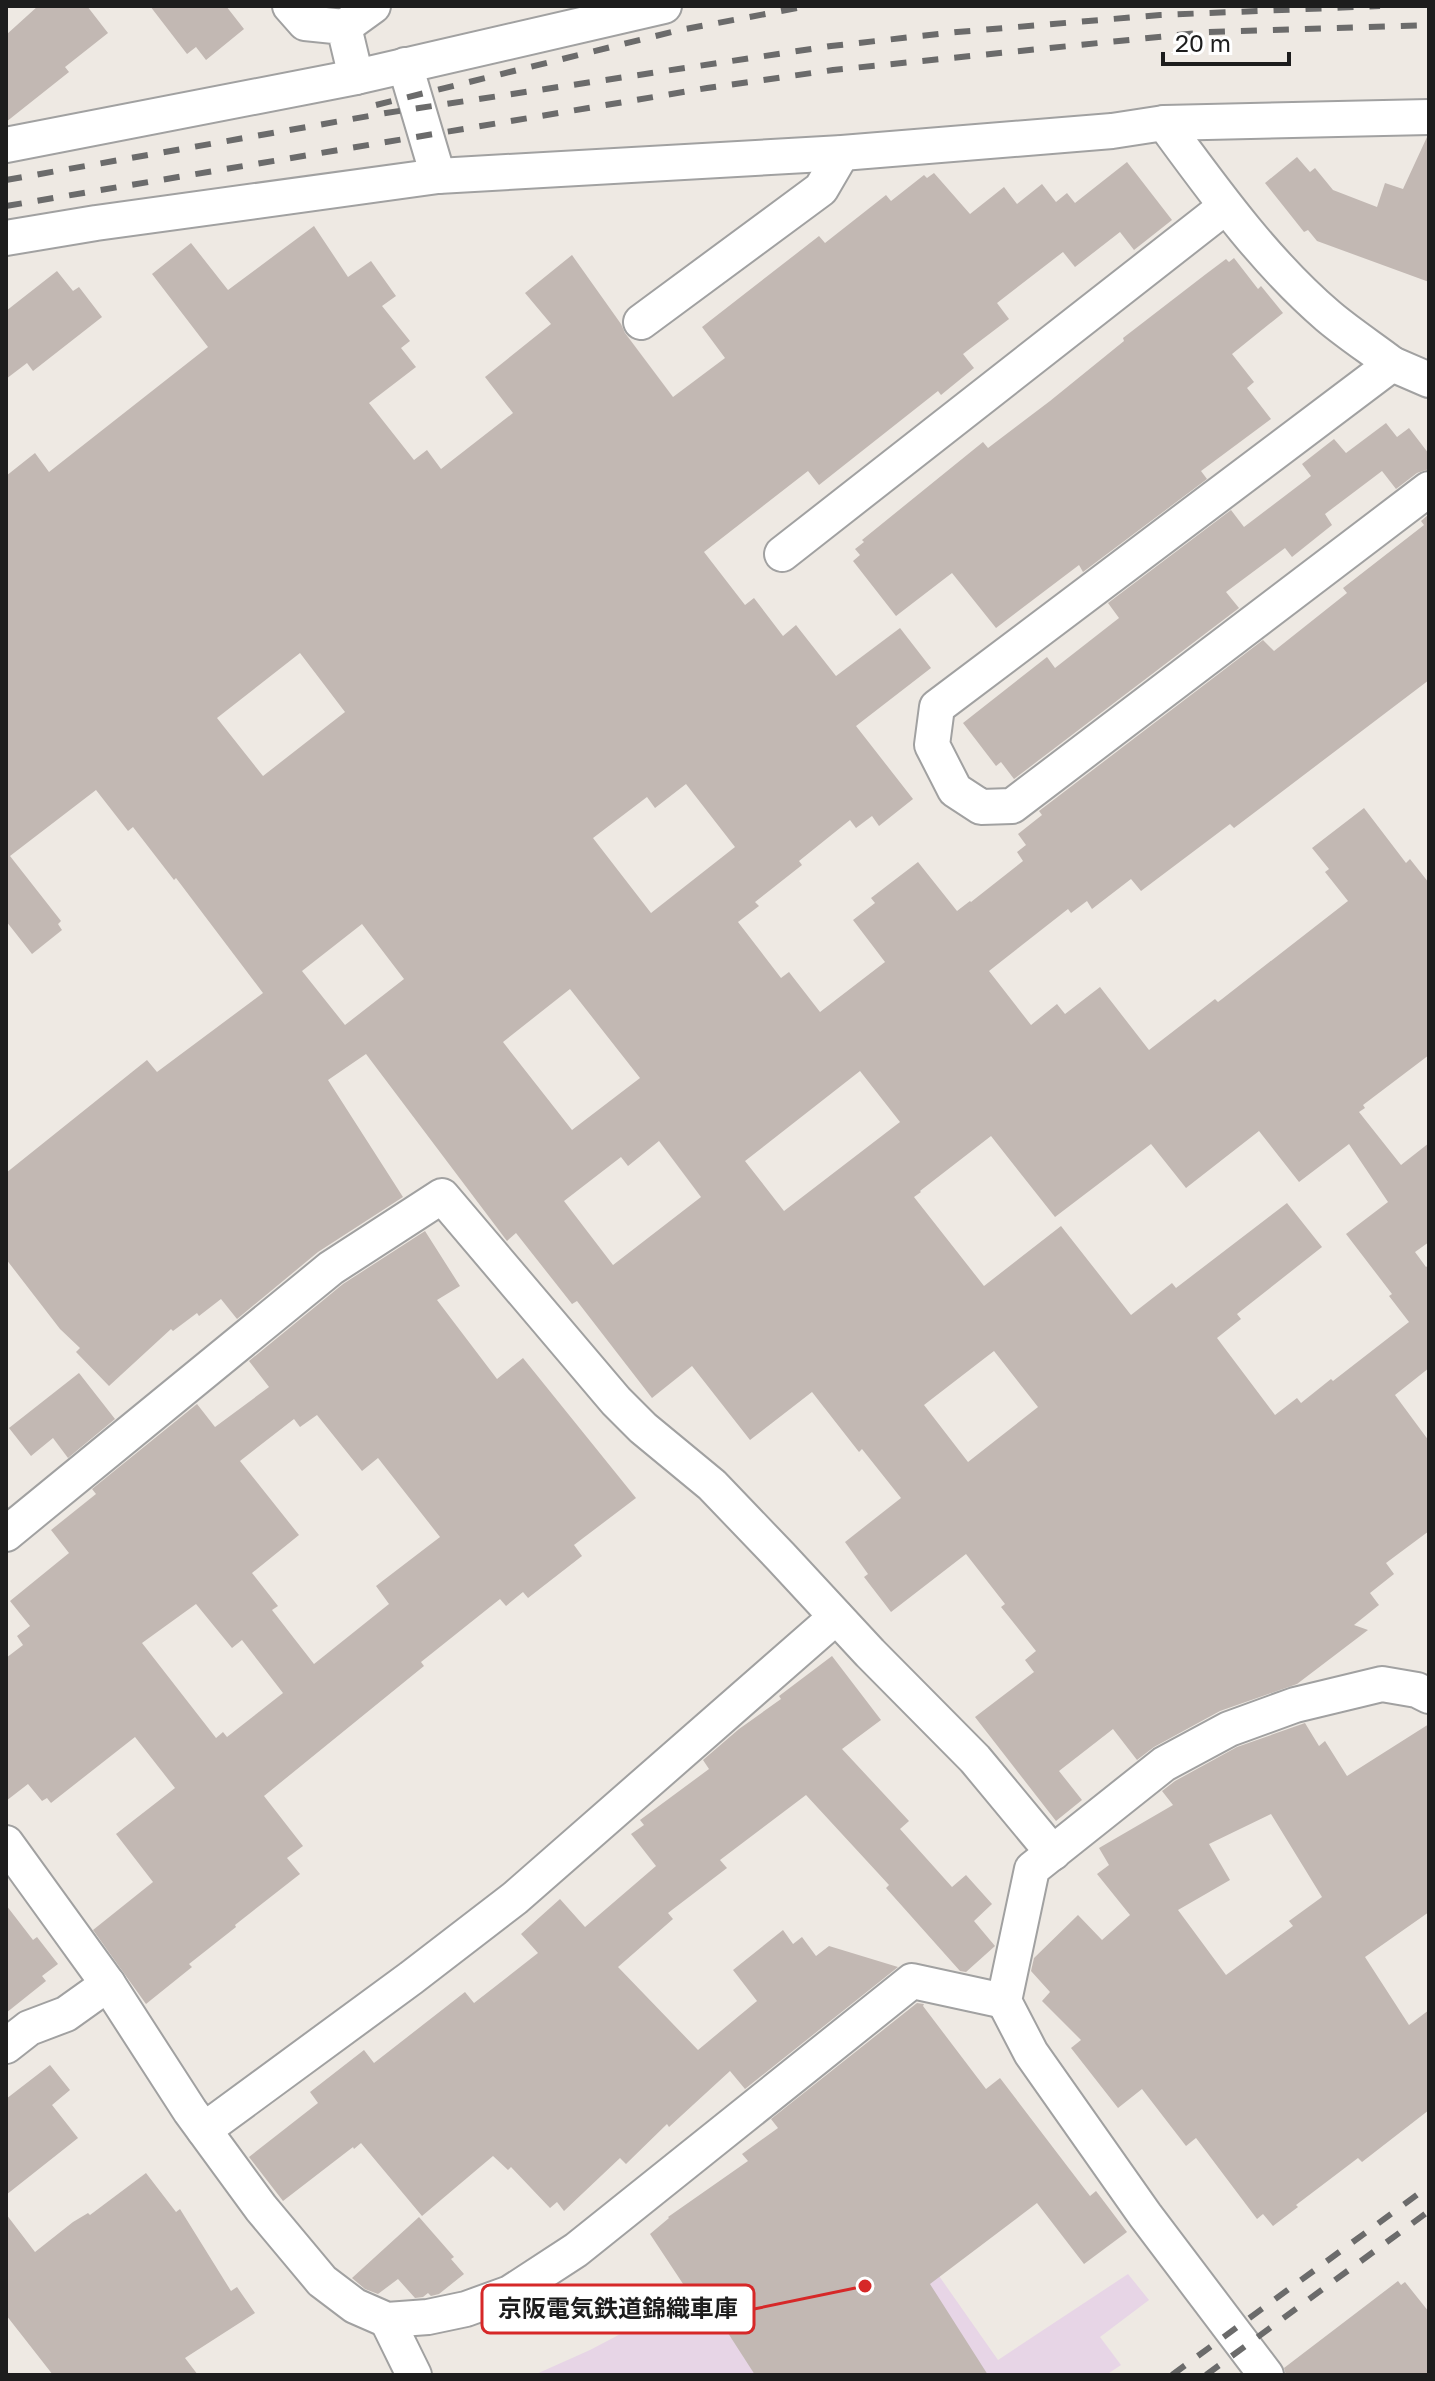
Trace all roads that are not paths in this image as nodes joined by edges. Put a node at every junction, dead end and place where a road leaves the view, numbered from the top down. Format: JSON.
{"nodes":[{"id":1,"x":290,"y":6,"type":"edge"},
{"id":2,"x":373,"y":6,"type":"edge"},
{"id":3,"x":664,"y":6,"type":"edge"},
{"id":4,"x":344,"y":27,"type":"junction"},
{"id":5,"x":405,"y":65,"type":"junction"},
{"id":6,"x":356,"y":77,"type":"junction"},
{"id":7,"x":1429,"y":117,"type":"edge"},
{"id":8,"x":1164,"y":123,"type":"junction"},
{"id":9,"x":6,"y":145,"type":"edge"},
{"id":10,"x":842,"y":153,"type":"junction"},
{"id":11,"x":438,"y":176,"type":"junction"},
{"id":12,"x":1225,"y":207,"type":"junction"},
{"id":13,"x":6,"y":238,"type":"edge"},
{"id":14,"x":641,"y":322,"type":"dead end"},
{"id":15,"x":1392,"y":364,"type":"junction"},
{"id":16,"x":1429,"y":380,"type":"edge"},
{"id":17,"x":1429,"y":489,"type":"edge"},
{"id":18,"x":782,"y":554,"type":"dead end"},
{"id":19,"x":6,"y":1534,"type":"edge"},
{"id":20,"x":836,"y":1617,"type":"junction"},
{"id":21,"x":1429,"y":1696,"type":"edge"},
{"id":22,"x":6,"y":1843,"type":"edge"},
{"id":23,"x":1053,"y":1853,"type":"junction"},
{"id":24,"x":108,"y":1984,"type":"junction"},
{"id":25,"x":1004,"y":2001,"type":"junction"},
{"id":26,"x":6,"y":2046,"type":"edge"},
{"id":27,"x":204,"y":2130,"type":"junction"},
{"id":28,"x":387,"y":2320,"type":"junction"},
{"id":29,"x":414,"y":2375,"type":"edge"},
{"id":30,"x":1266,"y":2375,"type":"edge"}],
"edges":[{"from":1,"to":4,"type":"street"},
{"from":2,"to":4,"type":"street"},
{"from":3,"to":5,"type":"street"},
{"from":4,"to":6,"type":"street"},
{"from":5,"to":6,"type":"street"},
{"from":5,"to":11,"type":"street"},
{"from":6,"to":9,"type":"street"},
{"from":7,"to":8,"type":"street"},
{"from":8,"to":10,"type":"street"},
{"from":8,"to":12,"type":"street"},
{"from":10,"to":11,"type":"street"},
{"from":10,"to":14,"type":"street"},
{"from":11,"to":13,"type":"street"},
{"from":12,"to":15,"type":"street"},
{"from":12,"to":18,"type":"street"},
{"from":15,"to":16,"type":"street"},
{"from":15,"to":17,"type":"street"},
{"from":19,"to":20,"type":"street"},
{"from":20,"to":23,"type":"street"},
{"from":20,"to":27,"type":"street"},
{"from":21,"to":23,"type":"street"},
{"from":22,"to":24,"type":"street"},
{"from":23,"to":25,"type":"street"},
{"from":24,"to":26,"type":"street"},
{"from":24,"to":27,"type":"street"},
{"from":25,"to":28,"type":"street"},
{"from":25,"to":30,"type":"street"},
{"from":27,"to":28,"type":"street"},
{"from":28,"to":29,"type":"street"}]}
